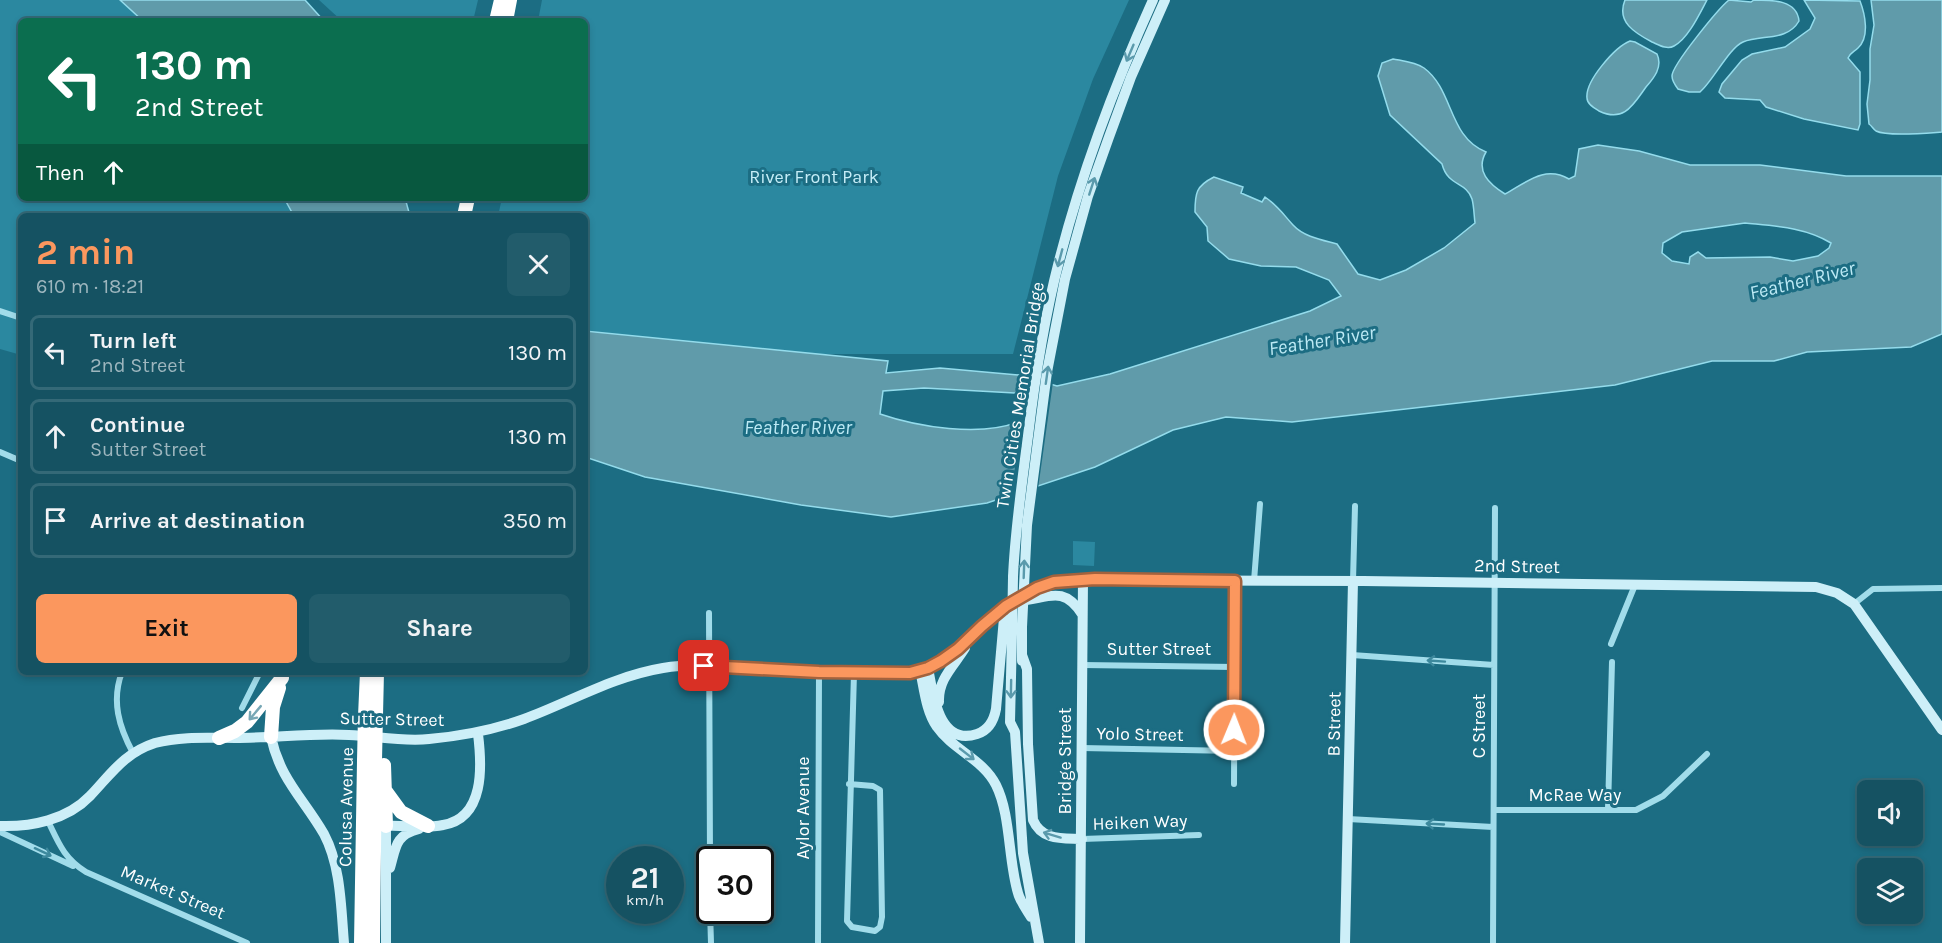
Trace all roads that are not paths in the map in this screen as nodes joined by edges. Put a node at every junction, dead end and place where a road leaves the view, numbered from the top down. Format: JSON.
{"nodes":[{"id":1,"x":501,"y":0,"type":"edge"},
{"id":2,"x":510,"y":0,"type":"edge"},
{"id":3,"x":1153,"y":0,"type":"edge"},
{"id":4,"x":1165,"y":0,"type":"edge"},
{"id":5,"x":497,"y":18,"type":"edge"},
{"id":6,"x":507,"y":18,"type":"edge"},
{"id":7,"x":0,"y":311,"type":"edge"},
{"id":8,"x":18,"y":317,"type":"edge"},
{"id":9,"x":0,"y":452,"type":"edge"},
{"id":10,"x":18,"y":460,"type":"edge"},
{"id":11,"x":1260,"y":504,"type":"dead end"},
{"id":12,"x":1355,"y":506,"type":"dead end"},
{"id":13,"x":1495,"y":508,"type":"dead end"},
{"id":14,"x":1083,"y":579,"type":"junction"},
{"id":15,"x":1235,"y":581,"type":"junction"},
{"id":16,"x":1254,"y":581,"type":"junction"},
{"id":17,"x":1353,"y":581,"type":"junction"},
{"id":18,"x":1494,"y":582,"type":"junction"},
{"id":19,"x":1635,"y":585,"type":"junction"},
{"id":20,"x":1942,"y":588,"type":"edge"},
{"id":21,"x":1015,"y":601,"type":"junction"},
{"id":22,"x":1854,"y":604,"type":"junction"},
{"id":23,"x":709,"y":613,"type":"dead end"},
{"id":24,"x":1083,"y":615,"type":"junction"},
{"id":25,"x":972,"y":635,"type":"junction"},
{"id":26,"x":1007,"y":636,"type":"junction"},
{"id":27,"x":1611,"y":644,"type":"dead end"},
{"id":28,"x":1022,"y":655,"type":"junction"},
{"id":29,"x":1352,"y":655,"type":"junction"},
{"id":30,"x":1612,"y":662,"type":"dead end"},
{"id":31,"x":1082,"y":665,"type":"junction"},
{"id":32,"x":1494,"y":665,"type":"junction"},
{"id":33,"x":710,"y":666,"type":"junction"},
{"id":34,"x":1235,"y":667,"type":"junction"},
{"id":35,"x":924,"y":669,"type":"junction"},
{"id":36,"x":819,"y":672,"type":"junction"},
{"id":37,"x":854,"y":673,"type":"junction"},
{"id":38,"x":121,"y":675,"type":"edge"},
{"id":39,"x":258,"y":675,"type":"edge"},
{"id":40,"x":284,"y":675,"type":"edge"},
{"id":41,"x":367,"y":675,"type":"edge"},
{"id":42,"x":378,"y":675,"type":"edge"},
{"id":43,"x":242,"y":708,"type":"dead end"},
{"id":44,"x":938,"y":709,"type":"junction"},
{"id":45,"x":374,"y":715,"type":"junction"},
{"id":46,"x":1942,"y":730,"type":"edge"},
{"id":47,"x":1015,"y":732,"type":"junction"},
{"id":48,"x":478,"y":734,"type":"junction"},
{"id":49,"x":271,"y":736,"type":"junction"},
{"id":50,"x":219,"y":738,"type":"junction"},
{"id":51,"x":1082,"y":748,"type":"junction"},
{"id":52,"x":1234,"y":751,"type":"junction"},
{"id":53,"x":133,"y":753,"type":"junction"},
{"id":54,"x":1707,"y":754,"type":"dead end"},
{"id":55,"x":374,"y":760,"type":"junction"},
{"id":56,"x":849,"y":784,"type":"junction"},
{"id":57,"x":1234,"y":784,"type":"dead end"},
{"id":58,"x":384,"y":790,"type":"junction"},
{"id":59,"x":1608,"y":809,"type":"junction"},
{"id":60,"x":1494,"y":810,"type":"junction"},
{"id":61,"x":1348,"y":819,"type":"junction"},
{"id":62,"x":48,"y":821,"type":"junction"},
{"id":63,"x":0,"y":826,"type":"edge"},
{"id":64,"x":386,"y":826,"type":"junction"},
{"id":65,"x":428,"y":826,"type":"junction"},
{"id":66,"x":1493,"y":827,"type":"junction"},
{"id":67,"x":0,"y":832,"type":"edge"},
{"id":68,"x":1199,"y":835,"type":"dead end"},
{"id":69,"x":1082,"y":839,"type":"junction"},
{"id":70,"x":710,"y":846,"type":"edge"},
{"id":71,"x":86,"y":872,"type":"junction"},
{"id":72,"x":386,"y":879,"type":"junction"},
{"id":73,"x":710,"y":924,"type":"edge"},
{"id":74,"x":1035,"y":925,"type":"junction"},
{"id":75,"x":247,"y":943,"type":"edge"},
{"id":76,"x":344,"y":943,"type":"edge"},
{"id":77,"x":361,"y":943,"type":"edge"},
{"id":78,"x":373,"y":943,"type":"edge"},
{"id":79,"x":386,"y":943,"type":"edge"},
{"id":80,"x":711,"y":943,"type":"edge"},
{"id":81,"x":818,"y":943,"type":"edge"},
{"id":82,"x":1039,"y":943,"type":"edge"},
{"id":83,"x":1080,"y":943,"type":"edge"},
{"id":84,"x":1345,"y":943,"type":"edge"},
{"id":85,"x":1493,"y":943,"type":"edge"}],
"edges":[{"from":1,"to":5,"type":"highway"},
{"from":2,"to":6,"type":"highway"},
{"from":3,"to":26,"type":"main road","name":"Twin Cities Memorial Bridge","one_way":true,"bridge":true},
{"from":28,"to":4,"type":"main road","name":"Twin Cities Memorial Bridge","one_way":true,"bridge":true},
{"from":7,"to":8,"type":"street"},
{"from":9,"to":10,"type":"street"},
{"from":11,"to":16,"type":"street"},
{"from":12,"to":17,"type":"street","name":"B Street"},
{"from":13,"to":18,"type":"street","name":"C Street"},
{"from":14,"to":15,"type":"main road","name":"2nd Street"},
{"from":14,"to":21,"type":"main road","name":"Sutter Street"},
{"from":14,"to":24,"type":"main road","name":"Bridge Street"},
{"from":15,"to":16,"type":"main road","name":"2nd Street"},
{"from":15,"to":34,"type":"street"},
{"from":16,"to":17,"type":"main road","name":"2nd Street"},
{"from":17,"to":18,"type":"main road","name":"2nd Street"},
{"from":17,"to":29,"type":"main road","name":"B Street"},
{"from":18,"to":19,"type":"main road","name":"2nd Street"},
{"from":18,"to":32,"type":"street","name":"C Street"},
{"from":19,"to":22,"type":"main road","name":"2nd Street"},
{"from":19,"to":27,"type":"street"},
{"from":20,"to":22,"type":"street"},
{"from":21,"to":24,"type":"main road"},
{"from":21,"to":25,"type":"main road","name":"Sutter Street"},
{"from":22,"to":46,"type":"main road"},
{"from":23,"to":33,"type":"street"},
{"from":24,"to":31,"type":"main road","name":"Bridge Street"},
{"from":25,"to":35,"type":"main road","name":"Sutter Street"},
{"from":25,"to":44,"type":"main road"},
{"from":26,"to":44,"type":"main road"},
{"from":26,"to":47,"type":"main road","one_way":true},
{"from":28,"to":47,"type":"main road"},
{"from":69,"to":28,"type":"main road","one_way":true},
{"from":32,"to":29,"type":"street","one_way":true},
{"from":29,"to":61,"type":"main road","name":"B Street"},
{"from":30,"to":59,"type":"street"},
{"from":31,"to":34,"type":"street","name":"Sutter Street"},
{"from":31,"to":51,"type":"main road","name":"Bridge Street"},
{"from":32,"to":60,"type":"street","name":"C Street"},
{"from":33,"to":36,"type":"main road","name":"Sutter Street"},
{"from":33,"to":48,"type":"main road","name":"Sutter Street"},
{"from":33,"to":70,"type":"street"},
{"from":34,"to":52,"type":"street"},
{"from":35,"to":37,"type":"main road","name":"Sutter Street"},
{"from":35,"to":44,"type":"main road"},
{"from":35,"to":74,"type":"main road","one_way":true},
{"from":36,"to":37,"type":"main road","name":"Sutter Street"},
{"from":36,"to":81,"type":"street","name":"Aylor Avenue"},
{"from":37,"to":56,"type":"street"},
{"from":38,"to":53,"type":"street"},
{"from":39,"to":43,"type":"street"},
{"from":40,"to":49,"type":"highway"},
{"from":40,"to":50,"type":"highway","one_way":true},
{"from":41,"to":45,"type":"highway","name":"Colusa Avenue"},
{"from":42,"to":45,"type":"highway","name":"Colusa Avenue"},
{"from":45,"to":55,"type":"highway","name":"Colusa Avenue","bridge":true},
{"from":47,"to":74,"type":"main road"},
{"from":48,"to":49,"type":"main road","name":"Sutter Street"},
{"from":48,"to":65,"type":"main road"},
{"from":49,"to":50,"type":"main road","name":"Sutter Street"},
{"from":49,"to":76,"type":"main road"},
{"from":50,"to":53,"type":"main road","name":"Sutter Street"},
{"from":51,"to":52,"type":"street","name":"Yolo Street"},
{"from":51,"to":69,"type":"main road","name":"Bridge Street"},
{"from":52,"to":57,"type":"street"},
{"from":53,"to":62,"type":"main road","name":"Sutter Street"},
{"from":54,"to":59,"type":"street","name":"McRae Way"},
{"from":55,"to":58,"type":"highway"},
{"from":55,"to":77,"type":"highway","name":"Colusa Avenue"},
{"from":55,"to":78,"type":"highway","name":"Colusa Avenue"},
{"from":56,"to":56,"type":"street"},
{"from":58,"to":64,"type":"highway"},
{"from":58,"to":65,"type":"highway"},
{"from":59,"to":60,"type":"street","name":"McRae Way"},
{"from":60,"to":66,"type":"street","name":"C Street"},
{"from":66,"to":61,"type":"street","one_way":true},
{"from":61,"to":84,"type":"main road","name":"B Street"},
{"from":62,"to":63,"type":"main road"},
{"from":62,"to":71,"type":"street","name":"Market Street"},
{"from":64,"to":65,"type":"main road"},
{"from":64,"to":72,"type":"main road"},
{"from":65,"to":72,"type":"main road"},
{"from":66,"to":85,"type":"street","name":"C Street"},
{"from":67,"to":71,"type":"street","name":"Market Street","one_way":true},
{"from":68,"to":69,"type":"street","name":"Heiken Way"},
{"from":69,"to":83,"type":"main road","name":"Bridge Street"},
{"from":71,"to":75,"type":"street","name":"Market Street"},
{"from":72,"to":79,"type":"main road"},
{"from":73,"to":80,"type":"street"},
{"from":74,"to":82,"type":"main road"}]}
